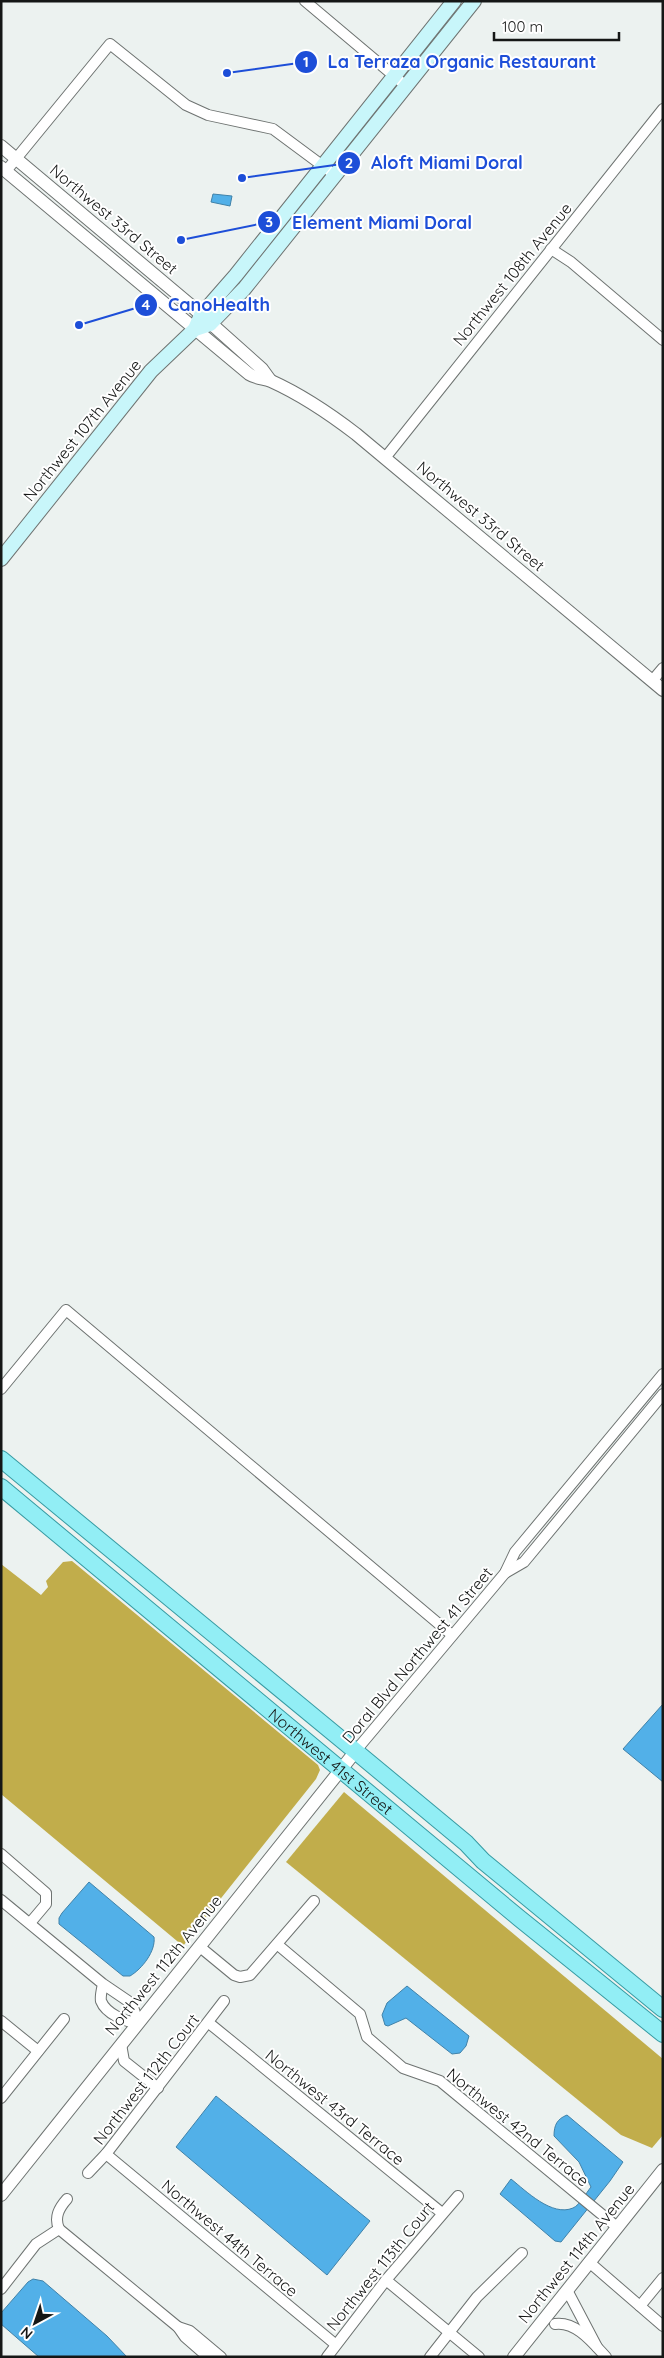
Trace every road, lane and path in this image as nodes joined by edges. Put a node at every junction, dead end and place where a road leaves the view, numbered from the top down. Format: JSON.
{"nodes":[{"id":1,"x":305,"y":1,"type":"edge"},
{"id":2,"x":454,"y":1,"type":"edge"},
{"id":3,"x":474,"y":1,"type":"edge"},
{"id":4,"x":394,"y":76,"type":"junction"},
{"id":5,"x":406,"y":86,"type":"junction"},
{"id":6,"x":663,"y":109,"type":"edge"},
{"id":7,"x":1,"y":146,"type":"edge"},
{"id":8,"x":16,"y":158,"type":"junction"},
{"id":9,"x":323,"y":166,"type":"junction"},
{"id":10,"x":4,"y":169,"type":"edge"},
{"id":11,"x":335,"y":175,"type":"junction"},
{"id":12,"x":551,"y":249,"type":"junction"},
{"id":13,"x":206,"y":320,"type":"junction"},
{"id":14,"x":195,"y":329,"type":"junction"},
{"id":15,"x":663,"y":340,"type":"edge"},
{"id":16,"x":270,"y":380,"type":"junction"},
{"id":17,"x":385,"y":458,"type":"junction"},
{"id":18,"x":1,"y":559,"type":"edge"},
{"id":19,"x":663,"y":668,"type":"edge"},
{"id":20,"x":652,"y":681,"type":"junction"},
{"id":21,"x":663,"y":690,"type":"edge"},
{"id":22,"x":663,"y":1374,"type":"edge"},
{"id":23,"x":1,"y":1389,"type":"edge"},
{"id":24,"x":663,"y":1394,"type":"edge"},
{"id":25,"x":1,"y":1459,"type":"edge"},
{"id":26,"x":1,"y":1486,"type":"edge"},
{"id":27,"x":505,"y":1573,"type":"junction"},
{"id":28,"x":452,"y":1635,"type":"junction"},
{"id":29,"x":349,"y":1759,"type":"junction"},
{"id":30,"x":3,"y":1860,"type":"edge"},
{"id":31,"x":1,"y":1900,"type":"edge"},
{"id":32,"x":314,"y":1901,"type":"dead end"},
{"id":33,"x":30,"y":1923,"type":"junction"},
{"id":34,"x":278,"y":1945,"type":"junction"},
{"id":35,"x":200,"y":1947,"type":"junction"},
{"id":36,"x":596,"y":1980,"type":"junction"},
{"id":37,"x":626,"y":1980,"type":"junction"},
{"id":38,"x":106,"y":1987,"type":"junction"},
{"id":39,"x":117,"y":1999,"type":"junction"},
{"id":40,"x":224,"y":2001,"type":"dead end"},
{"id":41,"x":129,"y":2005,"type":"junction"},
{"id":42,"x":109,"y":2009,"type":"junction"},
{"id":43,"x":663,"y":2009,"type":"edge"},
{"id":44,"x":64,"y":2019,"type":"dead end"},
{"id":45,"x":1,"y":2021,"type":"edge"},
{"id":46,"x":138,"y":2023,"type":"junction"},
{"id":47,"x":209,"y":2023,"type":"junction"},
{"id":48,"x":663,"y":2034,"type":"edge"},
{"id":49,"x":121,"y":2044,"type":"junction"},
{"id":50,"x":38,"y":2051,"type":"junction"},
{"id":51,"x":158,"y":2088,"type":"junction"},
{"id":52,"x":1,"y":2098,"type":"edge"},
{"id":53,"x":106,"y":2154,"type":"junction"},
{"id":54,"x":663,"y":2170,"type":"edge"},
{"id":55,"x":88,"y":2173,"type":"dead end"},
{"id":56,"x":1,"y":2195,"type":"edge"},
{"id":57,"x":458,"y":2196,"type":"dead end"},
{"id":58,"x":67,"y":2199,"type":"dead end"},
{"id":59,"x":442,"y":2213,"type":"junction"},
{"id":60,"x":617,"y":2227,"type":"junction"},
{"id":61,"x":59,"y":2229,"type":"junction"},
{"id":62,"x":522,"y":2253,"type":"dead end"},
{"id":63,"x":589,"y":2262,"type":"junction"},
{"id":64,"x":663,"y":2278,"type":"edge"},
{"id":65,"x":386,"y":2280,"type":"junction"},
{"id":66,"x":2,"y":2286,"type":"edge"},
{"id":67,"x":567,"y":2290,"type":"junction"},
{"id":68,"x":640,"y":2306,"type":"junction"},
{"id":69,"x":583,"y":2317,"type":"junction"},
{"id":70,"x":549,"y":2322,"type":"junction"},
{"id":71,"x":662,"y":2323,"type":"edge"},
{"id":72,"x":574,"y":2329,"type":"junction"},
{"id":73,"x":449,"y":2332,"type":"junction"},
{"id":74,"x":335,"y":2344,"type":"junction"},
{"id":75,"x":200,"y":2345,"type":"junction"},
{"id":76,"x":597,"y":2347,"type":"junction"},
{"id":77,"x":219,"y":2356,"type":"edge"},
{"id":78,"x":208,"y":2357,"type":"edge"},
{"id":79,"x":327,"y":2357,"type":"edge"},
{"id":80,"x":430,"y":2357,"type":"edge"},
{"id":81,"x":479,"y":2357,"type":"edge"},
{"id":82,"x":514,"y":2357,"type":"edge"},
{"id":83,"x":606,"y":2357,"type":"edge"}],
"edges":[{"from":1,"to":4,"type":"street"},
{"from":2,"to":4,"type":"main road","name":"Northwest 107th Avenue"},
{"from":3,"to":5,"type":"main road","name":"Northwest 107th Avenue"},
{"from":4,"to":5,"type":"street"},
{"from":4,"to":9,"type":"main road","name":"Northwest 107th Avenue"},
{"from":5,"to":11,"type":"main road","name":"Northwest 107th Avenue"},
{"from":6,"to":12,"type":"street","name":"Northwest 108th Avenue"},
{"from":7,"to":8,"type":"street","name":"Northwest 33rd Street"},
{"from":8,"to":9,"type":"street"},
{"from":8,"to":10,"type":"street"},
{"from":8,"to":13,"type":"street","name":"Northwest 33rd Street"},
{"from":9,"to":11,"type":"street"},
{"from":9,"to":13,"type":"main road","name":"Northwest 107th Avenue"},
{"from":10,"to":14,"type":"street","name":"Northwest 33rd Street"},
{"from":11,"to":13,"type":"main road","name":"Northwest 107th Avenue"},
{"from":12,"to":15,"type":"street"},
{"from":12,"to":17,"type":"street","name":"Northwest 108th Avenue"},
{"from":13,"to":14,"type":"main road","name":"Northwest 107th Avenue"},
{"from":13,"to":16,"type":"street","name":"Northwest 33rd Street"},
{"from":14,"to":16,"type":"street","name":"Northwest 33rd Street"},
{"from":14,"to":18,"type":"main road","name":"Northwest 107th Avenue"},
{"from":16,"to":17,"type":"street","name":"Northwest 33rd Street"},
{"from":17,"to":20,"type":"street","name":"Northwest 33rd Street"},
{"from":19,"to":20,"type":"street"},
{"from":20,"to":21,"type":"street","name":"Northwest 33rd Street"},
{"from":22,"to":27,"type":"street","name":"Doral Blvd Northwest 41 Street"},
{"from":23,"to":28,"type":"street"},
{"from":24,"to":27,"type":"street","name":"Doral Blvd Northwest 41 Street"},
{"from":25,"to":29,"type":"main road","name":"Northwest 41st Street"},
{"from":26,"to":29,"type":"main road","name":"Northwest 41st Street"},
{"from":27,"to":28,"type":"street","name":"Doral Blvd Northwest 41 Street"},
{"from":28,"to":29,"type":"street","name":"Doral Blvd Northwest 41 Street"},
{"from":29,"to":35,"type":"street","name":"Northwest 112th Avenue"},
{"from":29,"to":36,"type":"main road","name":"Northwest 41st Street"},
{"from":29,"to":37,"type":"main road","name":"Northwest 41st Street"},
{"from":30,"to":33,"type":"street"},
{"from":31,"to":33,"type":"street"},
{"from":32,"to":34,"type":"street"},
{"from":33,"to":38,"type":"street"},
{"from":34,"to":35,"type":"street"},
{"from":34,"to":60,"type":"street","name":"Northwest 42nd Terrace"},
{"from":35,"to":46,"type":"street","name":"Northwest 112th Avenue"},
{"from":36,"to":37,"type":"main road"},
{"from":36,"to":48,"type":"main road","name":"Northwest 41st Street"},
{"from":37,"to":43,"type":"main road","name":"Northwest 41st Street"},
{"from":38,"to":39,"type":"street"},
{"from":38,"to":41,"type":"street"},
{"from":38,"to":42,"type":"street"},
{"from":39,"to":41,"type":"street"},
{"from":39,"to":42,"type":"street"},
{"from":40,"to":47,"type":"street","name":"Northwest 112th Court"},
{"from":41,"to":46,"type":"street"},
{"from":42,"to":46,"type":"street"},
{"from":44,"to":50,"type":"street"},
{"from":45,"to":50,"type":"street"},
{"from":46,"to":49,"type":"street","name":"Northwest 112th Avenue"},
{"from":47,"to":51,"type":"street","name":"Northwest 112th Court"},
{"from":47,"to":59,"type":"street","name":"Northwest 43rd Terrace"},
{"from":49,"to":51,"type":"street"},
{"from":49,"to":56,"type":"street","name":"Northwest 112th Avenue"},
{"from":50,"to":52,"type":"street"},
{"from":51,"to":53,"type":"street","name":"Northwest 112th Court"},
{"from":53,"to":55,"type":"street","name":"Northwest 112th Court"},
{"from":53,"to":74,"type":"street","name":"Northwest 44th Terrace"},
{"from":54,"to":60,"type":"street","name":"Northwest 114th Avenue"},
{"from":57,"to":59,"type":"street","name":"Northwest 113th Court"},
{"from":58,"to":61,"type":"street"},
{"from":59,"to":65,"type":"street","name":"Northwest 113th Court"},
{"from":60,"to":63,"type":"street","name":"Northwest 114th Avenue"},
{"from":61,"to":66,"type":"street"},
{"from":61,"to":75,"type":"street"},
{"from":62,"to":73,"type":"street"},
{"from":63,"to":67,"type":"street","name":"Northwest 114th Avenue"},
{"from":63,"to":68,"type":"street"},
{"from":64,"to":68,"type":"street"},
{"from":65,"to":73,"type":"street"},
{"from":65,"to":74,"type":"street","name":"Northwest 113th Court"},
{"from":67,"to":69,"type":"street"},
{"from":67,"to":70,"type":"street","name":"Northwest 114th Avenue"},
{"from":68,"to":71,"type":"street"},
{"from":69,"to":72,"type":"street"},
{"from":69,"to":76,"type":"street"},
{"from":70,"to":72,"type":"street"},
{"from":70,"to":76,"type":"street"},
{"from":70,"to":82,"type":"street","name":"Northwest 114th Avenue"},
{"from":72,"to":76,"type":"street"},
{"from":73,"to":80,"type":"street"},
{"from":73,"to":81,"type":"street"},
{"from":74,"to":79,"type":"street","name":"Northwest 113th Court"},
{"from":75,"to":77,"type":"street"},
{"from":75,"to":78,"type":"street"},
{"from":76,"to":83,"type":"street"}]}
